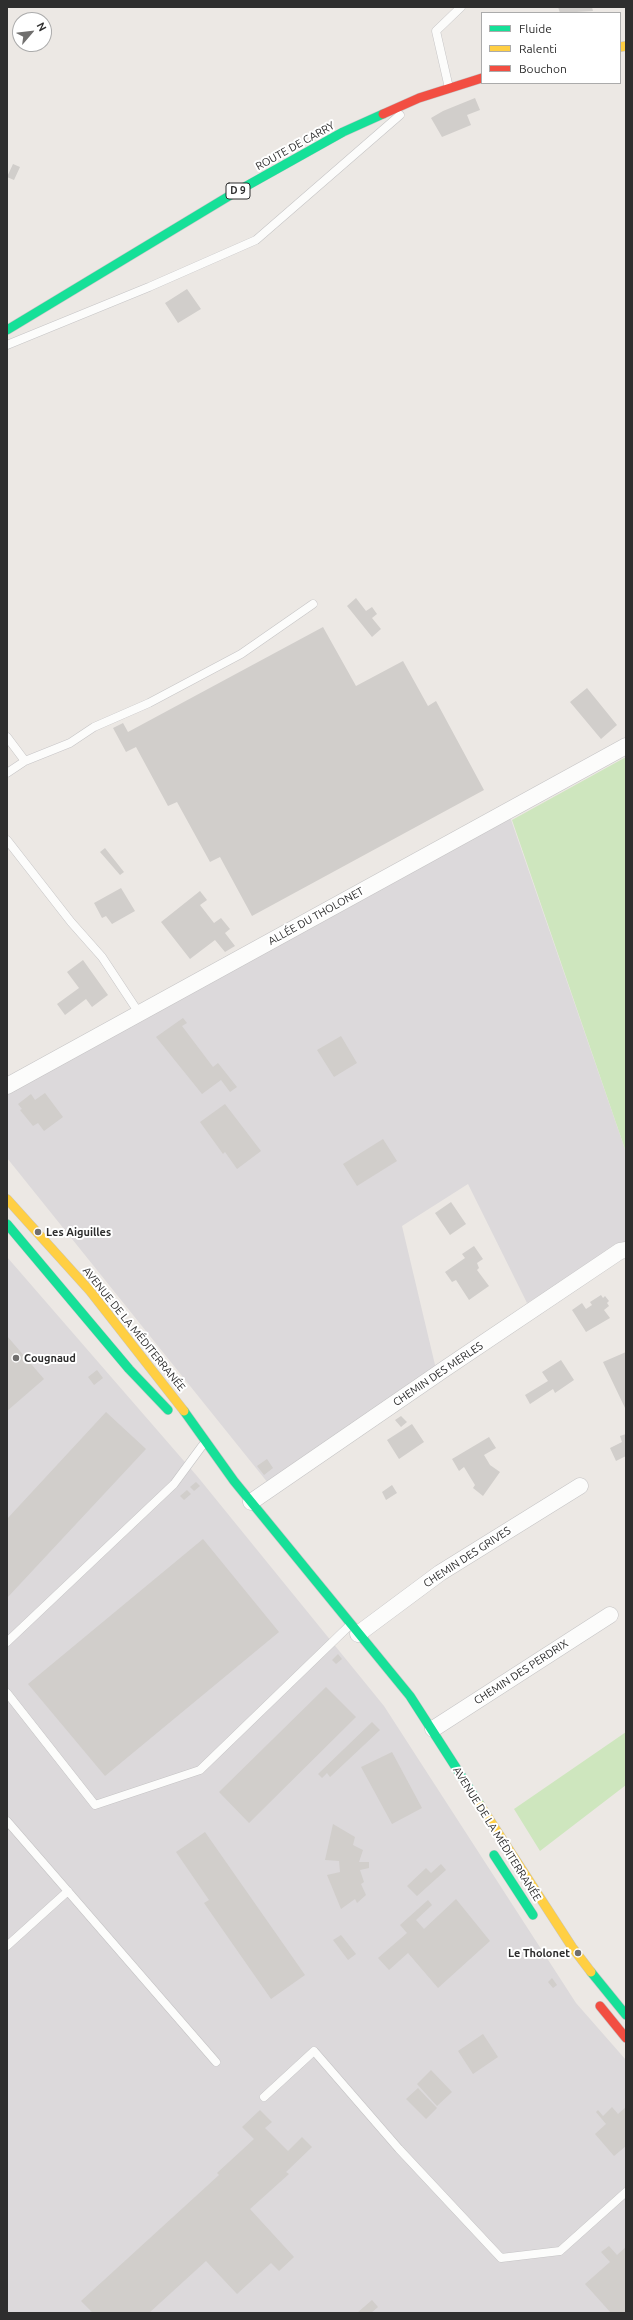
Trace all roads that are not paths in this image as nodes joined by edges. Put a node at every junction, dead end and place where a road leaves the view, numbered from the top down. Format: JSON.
{"nodes":[{"id":1,"x":461,"y":7,"type":"edge"},
{"id":2,"x":481,"y":78,"type":"edge"},
{"id":3,"x":449,"y":88,"type":"junction"},
{"id":4,"x":419,"y":98,"type":"junction"},
{"id":5,"x":7,"y":330,"type":"edge"},
{"id":6,"x":7,"y":345,"type":"edge"},
{"id":7,"x":313,"y":604,"type":"dead end"},
{"id":8,"x":7,"y":737,"type":"edge"},
{"id":9,"x":626,"y":746,"type":"edge"},
{"id":10,"x":25,"y":761,"type":"junction"},
{"id":11,"x":7,"y":774,"type":"edge"},
{"id":12,"x":7,"y":840,"type":"edge"},
{"id":13,"x":139,"y":1013,"type":"junction"},
{"id":14,"x":7,"y":1086,"type":"edge"},
{"id":15,"x":7,"y":1199,"type":"edge"},
{"id":16,"x":7,"y":1224,"type":"edge"},
{"id":17,"x":626,"y":1250,"type":"edge"},
{"id":18,"x":202,"y":1446,"type":"junction"},
{"id":19,"x":234,"y":1481,"type":"junction"},
{"id":20,"x":580,"y":1486,"type":"dead end"},
{"id":21,"x":251,"y":1502,"type":"junction"},
{"id":22,"x":610,"y":1615,"type":"dead end"},
{"id":23,"x":354,"y":1630,"type":"junction"},
{"id":24,"x":7,"y":1642,"type":"edge"},
{"id":25,"x":395,"y":1692,"type":"dead end"},
{"id":26,"x":7,"y":1693,"type":"edge"},
{"id":27,"x":433,"y":1729,"type":"junction"},
{"id":28,"x":8,"y":1825,"type":"edge"},
{"id":29,"x":488,"y":1845,"type":"dead end"},
{"id":30,"x":68,"y":1891,"type":"junction"},
{"id":31,"x":539,"y":1924,"type":"dead end"},
{"id":32,"x":7,"y":1946,"type":"edge"},
{"id":33,"x":595,"y":2000,"type":"dead end"},
{"id":34,"x":626,"y":2015,"type":"edge"},
{"id":35,"x":626,"y":2038,"type":"edge"},
{"id":36,"x":216,"y":2062,"type":"dead end"},
{"id":37,"x":264,"y":2097,"type":"dead end"},
{"id":38,"x":626,"y":2192,"type":"edge"}],
"edges":[{"from":1,"to":3,"type":"lane"},
{"from":2,"to":3,"type":"main road","name":"ROUTE DE CARRY","number":"D 9"},
{"from":3,"to":4,"type":"main road","name":"ROUTE DE CARRY","number":"D 9"},
{"from":4,"to":5,"type":"main road","name":"ROUTE DE CARRY","number":"D 9"},
{"from":4,"to":6,"type":"lane"},
{"from":7,"to":10,"type":"lane"},
{"from":8,"to":10,"type":"lane"},
{"from":9,"to":13,"type":"street","name":"ALLÉE DU THOLONET"},
{"from":10,"to":11,"type":"lane"},
{"from":12,"to":13,"type":"lane"},
{"from":13,"to":14,"type":"street","name":"ALLÉE DU THOLONET"},
{"from":15,"to":19,"type":"main road","name":"AVENUE DE LA MÉDITERRANÉE"},
{"from":16,"to":18,"type":"main road","name":"AVENUE DE LA MÉDITERRANÉE"},
{"from":17,"to":21,"type":"street","name":"CHEMIN DES MERLES"},
{"from":18,"to":19,"type":"main road","name":"AVENUE DE LA MÉDITERRANÉE"},
{"from":18,"to":24,"type":"lane"},
{"from":19,"to":21,"type":"main road","name":"AVENUE DE LA MÉDITERRANÉE"},
{"from":20,"to":23,"type":"street","name":"CHEMIN DES GRIVES"},
{"from":21,"to":23,"type":"main road","name":"AVENUE DE LA MÉDITERRANÉE"},
{"from":22,"to":27,"type":"street","name":"CHEMIN DES PERDRIX"},
{"from":23,"to":25,"type":"main road","name":"AVENUE DE LA MÉDITERRANÉE"},
{"from":23,"to":26,"type":"lane"},
{"from":23,"to":27,"type":"main road","name":"AVENUE DE LA MÉDITERRANÉE"},
{"from":27,"to":34,"type":"main road","name":"AVENUE DE LA MÉDITERRANÉE"},
{"from":28,"to":30,"type":"lane"},
{"from":29,"to":31,"type":"main road","name":"AVENUE DE LA MÉDITERRANÉE"},
{"from":30,"to":32,"type":"lane"},
{"from":30,"to":36,"type":"lane"},
{"from":33,"to":35,"type":"main road"},
{"from":37,"to":38,"type":"lane"}]}
